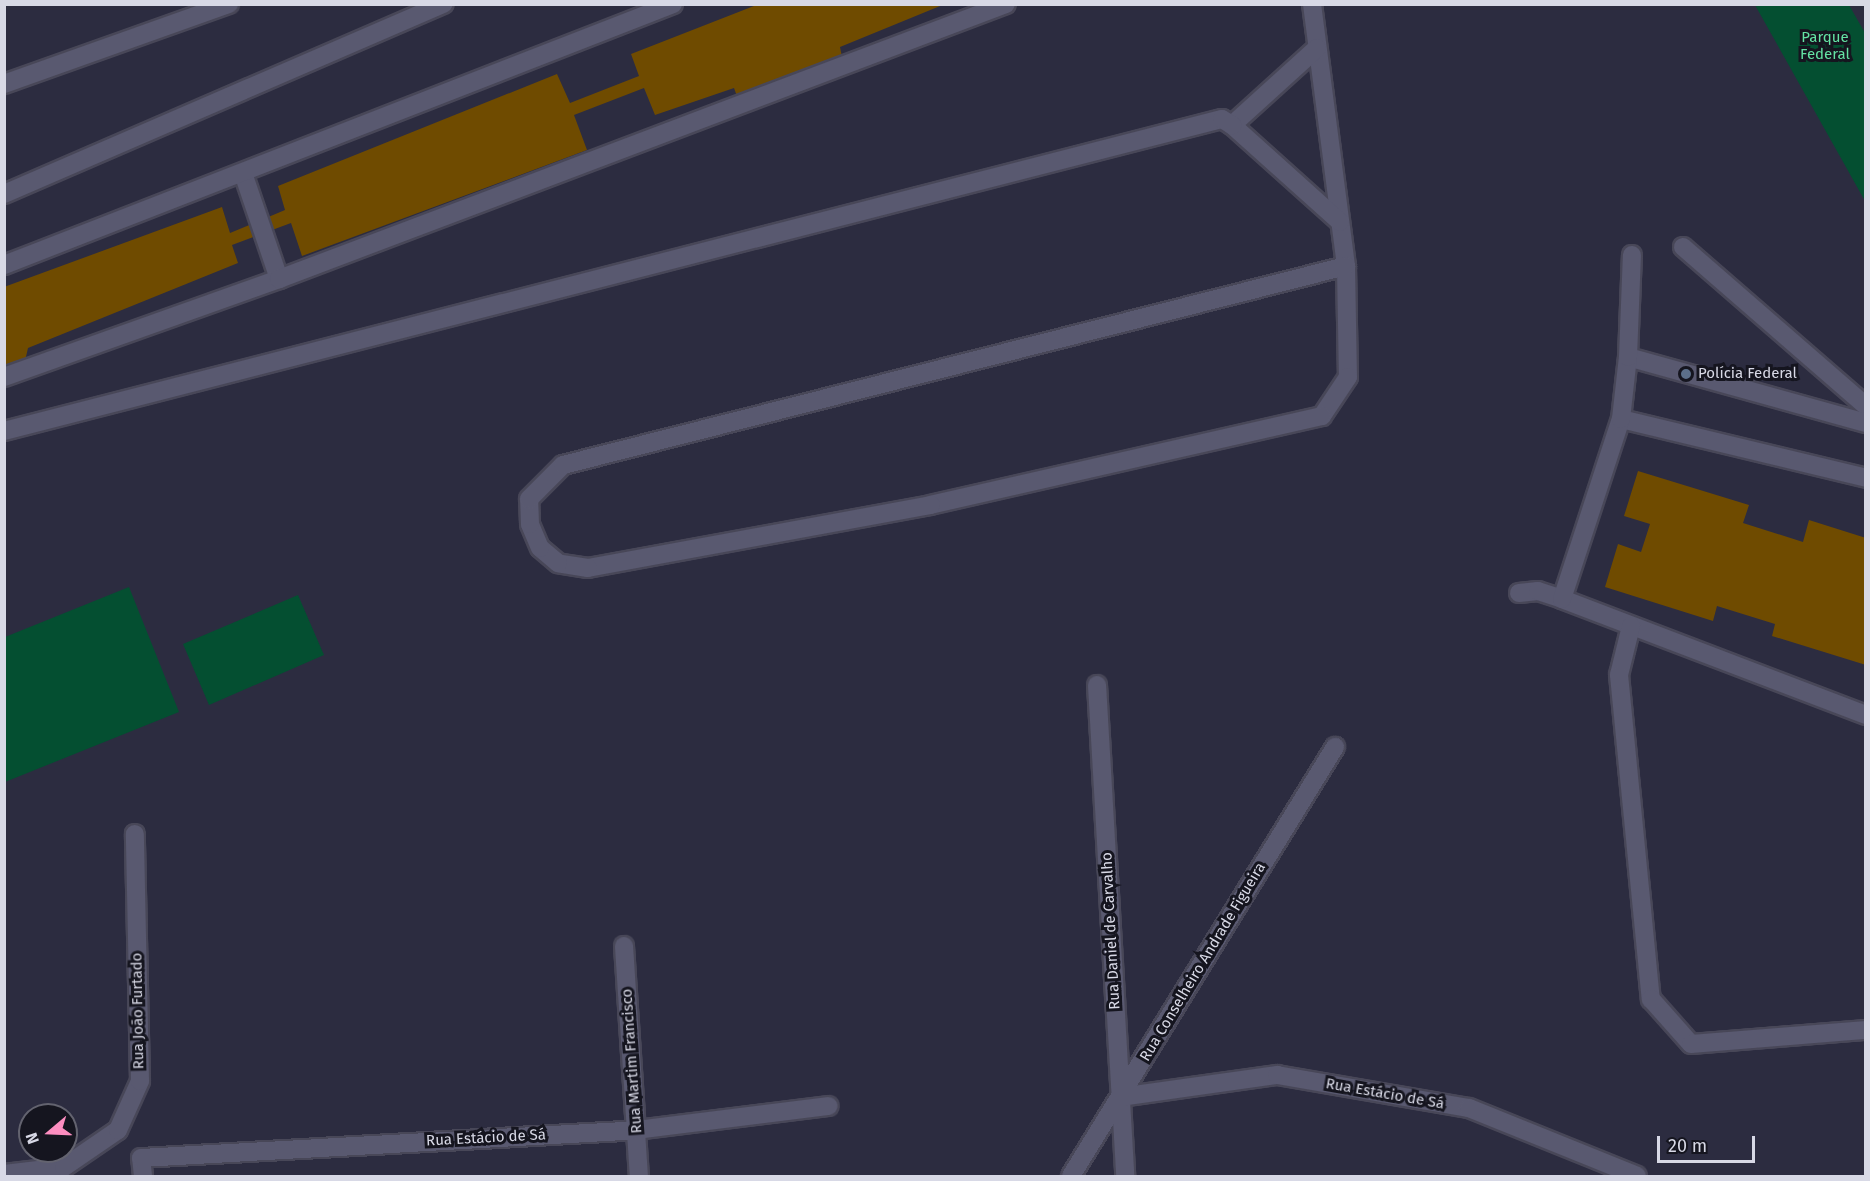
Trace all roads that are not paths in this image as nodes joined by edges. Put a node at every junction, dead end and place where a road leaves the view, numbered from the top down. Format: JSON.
{"nodes":[{"id":1,"x":230,"y":4,"type":"edge"},
{"id":2,"x":444,"y":4,"type":"edge"},
{"id":3,"x":673,"y":4,"type":"edge"},
{"id":4,"x":1006,"y":4,"type":"edge"},
{"id":5,"x":1312,"y":4,"type":"edge"},
{"id":6,"x":1317,"y":48,"type":"junction"},
{"id":7,"x":4,"y":84,"type":"edge"},
{"id":8,"x":1232,"y":125,"type":"junction"},
{"id":9,"x":243,"y":173,"type":"junction"},
{"id":10,"x":4,"y":194,"type":"edge"},
{"id":11,"x":1340,"y":222,"type":"junction"},
{"id":12,"x":1683,"y":247,"type":"dead end"},
{"id":13,"x":1632,"y":255,"type":"dead end"},
{"id":14,"x":6,"y":266,"type":"edge"},
{"id":15,"x":1346,"y":266,"type":"junction"},
{"id":16,"x":279,"y":279,"type":"junction"},
{"id":17,"x":1628,"y":357,"type":"junction"},
{"id":18,"x":4,"y":377,"type":"edge"},
{"id":19,"x":1866,"y":406,"type":"edge"},
{"id":20,"x":1621,"y":418,"type":"junction"},
{"id":21,"x":1866,"y":423,"type":"edge"},
{"id":22,"x":4,"y":431,"type":"edge"},
{"id":23,"x":1866,"y":478,"type":"edge"},
{"id":24,"x":1519,"y":593,"type":"dead end"},
{"id":25,"x":1562,"y":599,"type":"junction"},
{"id":26,"x":1631,"y":626,"type":"junction"},
{"id":27,"x":1098,"y":685,"type":"dead end"},
{"id":28,"x":1866,"y":715,"type":"edge"},
{"id":29,"x":1335,"y":747,"type":"dead end"},
{"id":30,"x":135,"y":834,"type":"dead end"},
{"id":31,"x":624,"y":946,"type":"dead end"},
{"id":32,"x":1866,"y":1030,"type":"edge"},
{"id":33,"x":1120,"y":1097,"type":"junction"},
{"id":34,"x":829,"y":1106,"type":"dead end"},
{"id":35,"x":636,"y":1130,"type":"junction"},
{"id":36,"x":4,"y":1174,"type":"edge"},
{"id":37,"x":143,"y":1176,"type":"edge"},
{"id":38,"x":639,"y":1176,"type":"edge"},
{"id":39,"x":1071,"y":1176,"type":"edge"},
{"id":40,"x":1125,"y":1176,"type":"edge"},
{"id":41,"x":1637,"y":1176,"type":"edge"}],
"edges":[{"from":1,"to":7,"type":"street"},
{"from":2,"to":10,"type":"street"},
{"from":3,"to":9,"type":"street"},
{"from":4,"to":16,"type":"street"},
{"from":5,"to":6,"type":"street"},
{"from":6,"to":8,"type":"street"},
{"from":6,"to":11,"type":"street"},
{"from":8,"to":11,"type":"street"},
{"from":8,"to":22,"type":"street"},
{"from":9,"to":14,"type":"street"},
{"from":9,"to":16,"type":"street"},
{"from":11,"to":15,"type":"street"},
{"from":12,"to":19,"type":"street"},
{"from":13,"to":17,"type":"street"},
{"from":15,"to":15,"type":"street"},
{"from":16,"to":18,"type":"street"},
{"from":17,"to":20,"type":"street"},
{"from":17,"to":21,"type":"street"},
{"from":20,"to":23,"type":"street"},
{"from":20,"to":25,"type":"street"},
{"from":24,"to":25,"type":"street"},
{"from":25,"to":26,"type":"street"},
{"from":26,"to":28,"type":"street"},
{"from":26,"to":32,"type":"street"},
{"from":27,"to":33,"type":"street","name":"Rua Daniel de Carvalho"},
{"from":29,"to":33,"type":"street","name":"Rua Conselheiro Andrade Figueira"},
{"from":30,"to":36,"type":"street","name":"Rua João Furtado"},
{"from":31,"to":35,"type":"street","name":"Rua Martim Francisco"},
{"from":33,"to":39,"type":"street","name":"Rua Conselheiro Andrade Figueira"},
{"from":33,"to":40,"type":"street","name":"Rua Daniel de Carvalho"},
{"from":33,"to":41,"type":"street","name":"Rua Estácio de Sá"},
{"from":34,"to":35,"type":"street","name":"Rua Estácio de Sá"},
{"from":35,"to":37,"type":"street","name":"Rua Estácio de Sá"},
{"from":35,"to":38,"type":"street","name":"Rua Martim Francisco"}]}
